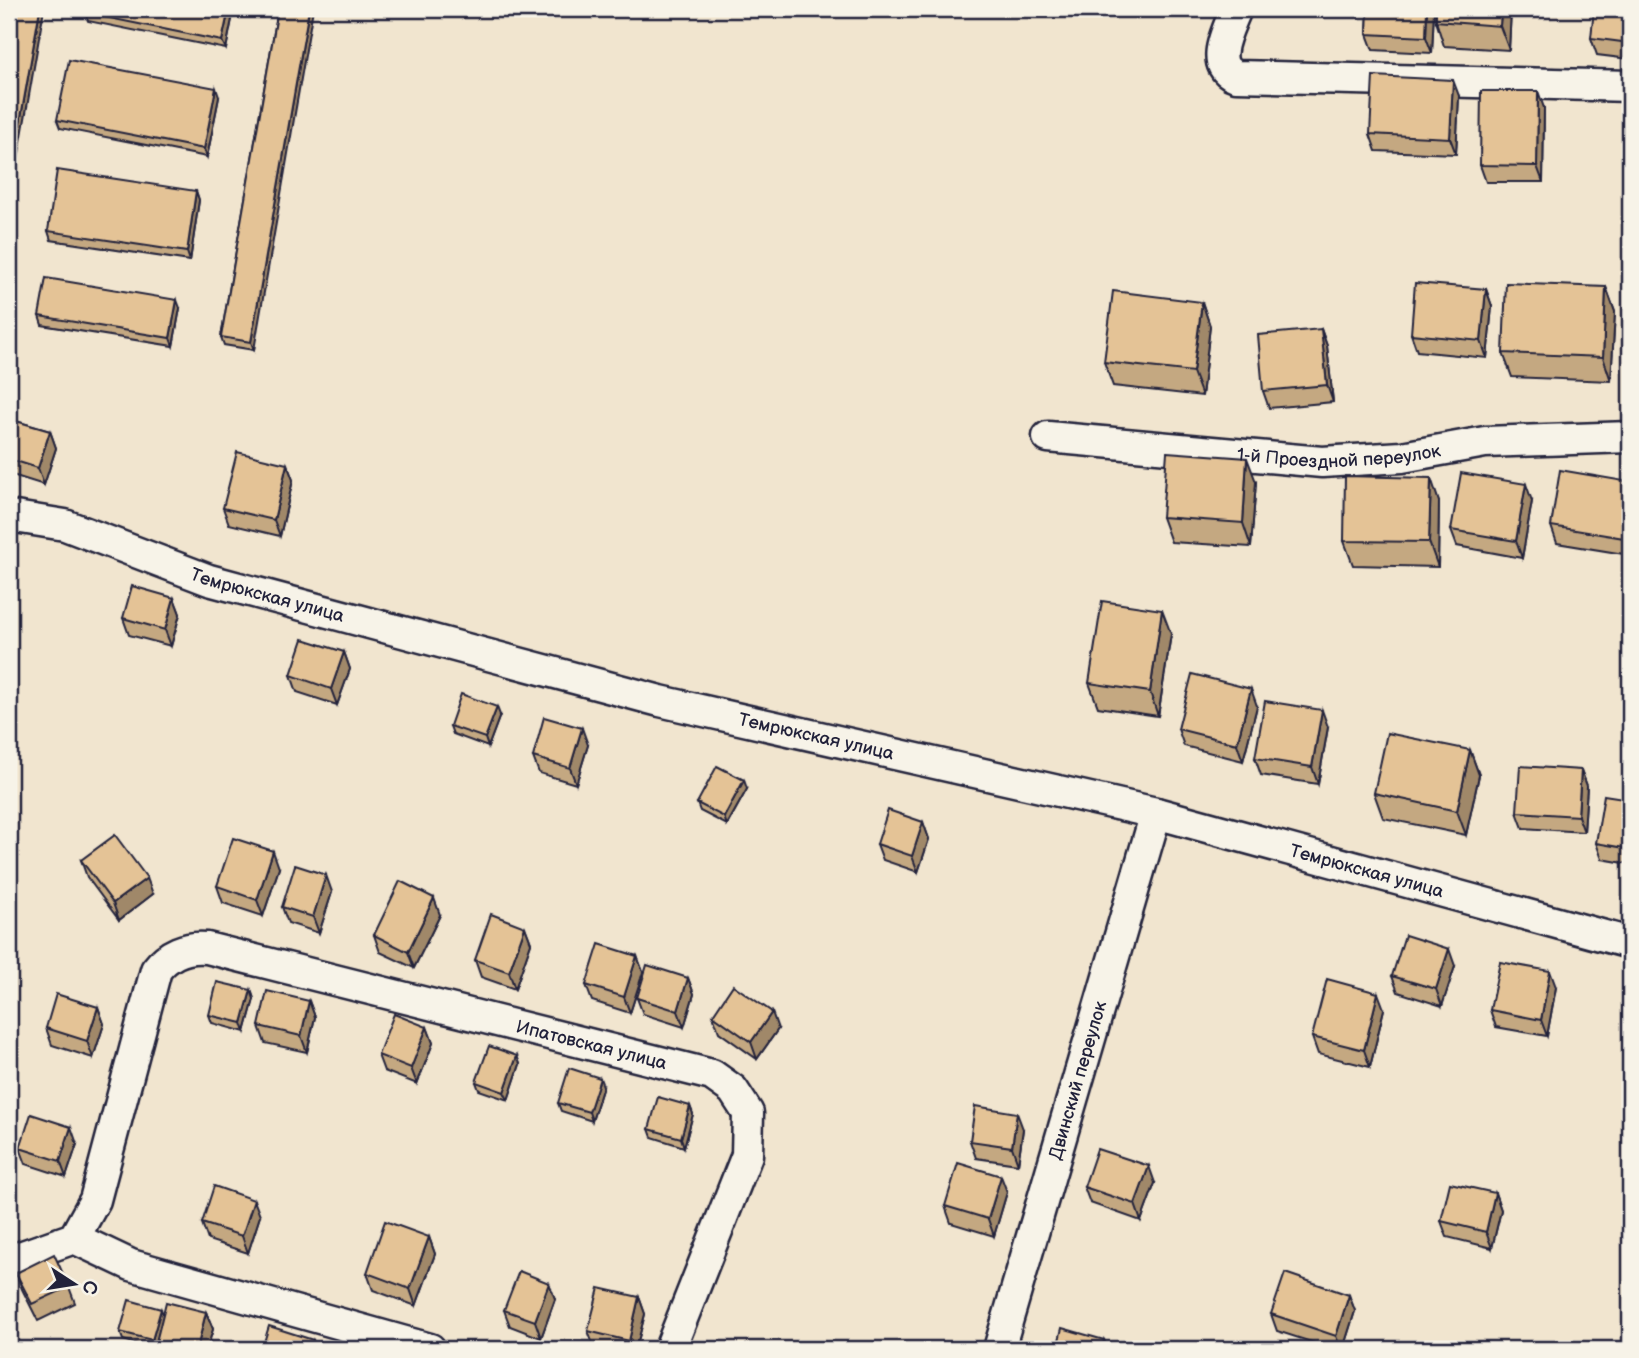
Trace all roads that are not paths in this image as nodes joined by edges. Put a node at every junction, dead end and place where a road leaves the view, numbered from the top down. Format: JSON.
{"nodes":[{"id":1,"x":1236,"y":9,"type":"edge"},
{"id":2,"x":1630,"y":86,"type":"edge"},
{"id":3,"x":1048,"y":437,"type":"dead end"},
{"id":4,"x":1630,"y":437,"type":"edge"},
{"id":5,"x":9,"y":516,"type":"edge"},
{"id":6,"x":1156,"y":813,"type":"junction"},
{"id":7,"x":1630,"y":943,"type":"edge"},
{"id":8,"x":74,"y":1238,"type":"junction"},
{"id":9,"x":9,"y":1261,"type":"edge"},
{"id":10,"x":357,"y":1339,"type":"edge"},
{"id":11,"x":430,"y":1349,"type":"edge"},
{"id":12,"x":670,"y":1349,"type":"edge"},
{"id":13,"x":999,"y":1349,"type":"edge"}],
"edges":[{"from":1,"to":2,"type":"street"},
{"from":3,"to":4,"type":"street","name":"1-й Проездной переулок"},
{"from":5,"to":6,"type":"street","name":"Темрюкская улица"},
{"from":6,"to":7,"type":"street","name":"Темрюкская улица"},
{"from":6,"to":13,"type":"street","name":"Двинский переулок"},
{"from":8,"to":9,"type":"street"},
{"from":8,"to":10,"type":"street"},
{"from":8,"to":12,"type":"street","name":"Ипатовская улица"},
{"from":10,"to":11,"type":"street"}]}
